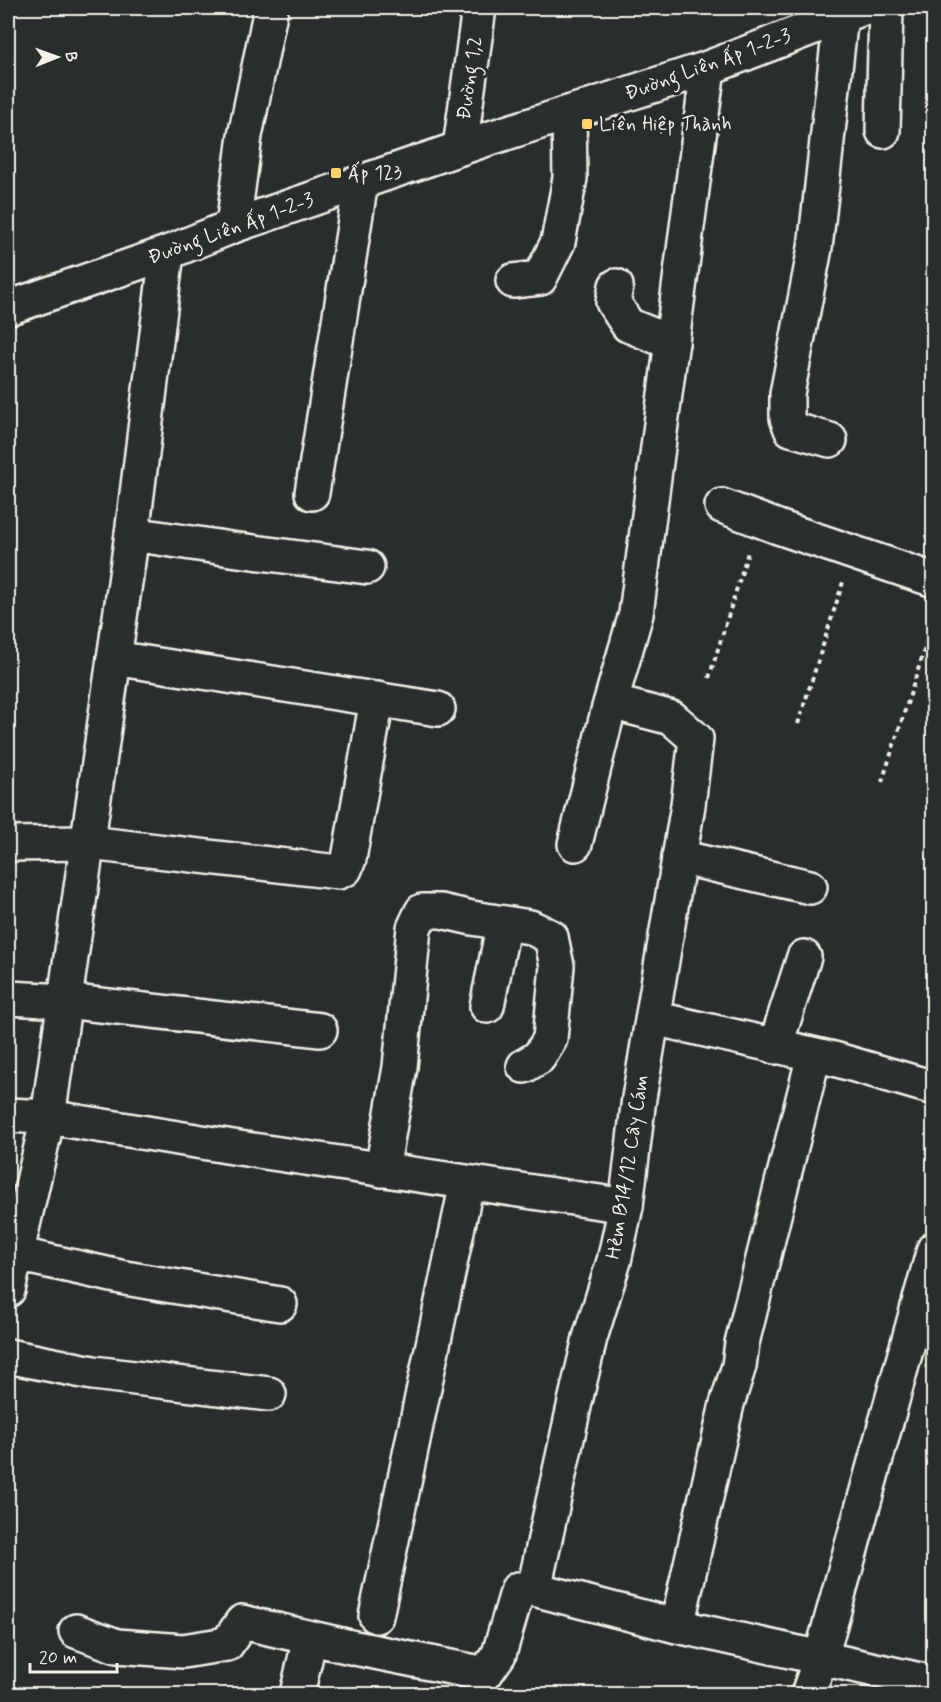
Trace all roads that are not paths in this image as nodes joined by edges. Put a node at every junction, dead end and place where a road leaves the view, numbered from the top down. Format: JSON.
{"nodes":[{"id":1,"x":271,"y":8,"type":"edge"},
{"id":2,"x":479,"y":8,"type":"edge"},
{"id":3,"x":886,"y":8,"type":"edge"},
{"id":4,"x":852,"y":12,"type":"edge"},
{"id":5,"x":708,"y":68,"type":"junction"},
{"id":6,"x":569,"y":113,"type":"junction"},
{"id":7,"x":883,"y":131,"type":"dead end"},
{"id":8,"x":460,"y":148,"type":"junction"},
{"id":9,"x":361,"y":182,"type":"junction"},
{"id":10,"x":234,"y":226,"type":"junction"},
{"id":11,"x":168,"y":253,"type":"junction"},
{"id":12,"x":513,"y":281,"type":"dead end"},
{"id":13,"x":616,"y":286,"type":"dead end"},
{"id":14,"x":8,"y":308,"type":"edge"},
{"id":15,"x":672,"y":343,"type":"junction"},
{"id":16,"x":830,"y":440,"type":"dead end"},
{"id":17,"x":312,"y":494,"type":"dead end"},
{"id":18,"x":722,"y":506,"type":"dead end"},
{"id":19,"x":132,"y":534,"type":"junction"},
{"id":20,"x":367,"y":567,"type":"dead end"},
{"id":21,"x":933,"y":580,"type":"edge"},
{"id":22,"x":114,"y":658,"type":"junction"},
{"id":23,"x":377,"y":699,"type":"junction"},
{"id":24,"x":611,"y":702,"type":"junction"},
{"id":25,"x":438,"y":709,"type":"dead end"},
{"id":26,"x":89,"y":843,"type":"junction"},
{"id":27,"x":8,"y":844,"type":"edge"},
{"id":28,"x":574,"y":844,"type":"dead end"},
{"id":29,"x":679,"y":856,"type":"junction"},
{"id":30,"x":810,"y":887,"type":"dead end"},
{"id":31,"x":504,"y":923,"type":"junction"},
{"id":32,"x":804,"y":957,"type":"dead end"},
{"id":33,"x":8,"y":998,"type":"edge"},
{"id":34,"x":66,"y":1001,"type":"junction"},
{"id":35,"x":487,"y":1006,"type":"dead end"},
{"id":36,"x":653,"y":1018,"type":"junction"},
{"id":37,"x":320,"y":1030,"type":"dead end"},
{"id":38,"x":775,"y":1047,"type":"junction"},
{"id":39,"x":814,"y":1055,"type":"junction"},
{"id":40,"x":524,"y":1066,"type":"dead end"},
{"id":41,"x":933,"y":1088,"type":"edge"},
{"id":42,"x":8,"y":1115,"type":"edge"},
{"id":43,"x":48,"y":1118,"type":"junction"},
{"id":44,"x":382,"y":1170,"type":"junction"},
{"id":45,"x":467,"y":1182,"type":"junction"},
{"id":46,"x":626,"y":1206,"type":"junction"},
{"id":47,"x":933,"y":1249,"type":"edge"},
{"id":48,"x":16,"y":1254,"type":"junction"},
{"id":49,"x":8,"y":1290,"type":"edge"},
{"id":50,"x":280,"y":1304,"type":"dead end"},
{"id":51,"x":8,"y":1356,"type":"edge"},
{"id":52,"x":269,"y":1395,"type":"dead end"},
{"id":53,"x":534,"y":1589,"type":"junction"},
{"id":54,"x":376,"y":1616,"type":"dead end"},
{"id":55,"x":677,"y":1626,"type":"junction"},
{"id":56,"x":76,"y":1631,"type":"dead end"},
{"id":57,"x":310,"y":1638,"type":"junction"},
{"id":58,"x":821,"y":1657,"type":"junction"},
{"id":59,"x":933,"y":1683,"type":"edge"},
{"id":60,"x":297,"y":1695,"type":"edge"},
{"id":61,"x":808,"y":1695,"type":"edge"}],
"edges":[{"from":1,"to":10,"type":"street"},
{"from":2,"to":8,"type":"street","name":"Đường 1,2"},
{"from":3,"to":7,"type":"street"},
{"from":4,"to":5,"type":"street","name":"Đường Liên Ấp 1-2-3"},
{"from":4,"to":16,"type":"street"},
{"from":5,"to":6,"type":"street","name":"Đường Liên Ấp 1-2-3"},
{"from":5,"to":15,"type":"street"},
{"from":6,"to":8,"type":"street","name":"Đường Liên Ấp 1-2-3"},
{"from":6,"to":12,"type":"street"},
{"from":8,"to":9,"type":"street","name":"Đường Liên Ấp 1-2-3"},
{"from":9,"to":10,"type":"street","name":"Đường Liên Ấp 1-2-3"},
{"from":9,"to":17,"type":"street"},
{"from":10,"to":11,"type":"street","name":"Đường Liên Ấp 1-2-3"},
{"from":11,"to":14,"type":"street","name":"Đường Liên Ấp 1-2-3"},
{"from":11,"to":19,"type":"street"},
{"from":13,"to":15,"type":"street"},
{"from":15,"to":24,"type":"street"},
{"from":18,"to":21,"type":"street"},
{"from":19,"to":20,"type":"street"},
{"from":19,"to":22,"type":"street"},
{"from":22,"to":23,"type":"street"},
{"from":22,"to":26,"type":"street"},
{"from":23,"to":25,"type":"street"},
{"from":23,"to":26,"type":"street"},
{"from":24,"to":28,"type":"street"},
{"from":24,"to":29,"type":"street","name":"Hẻm B14/12 Cây Cám"},
{"from":26,"to":27,"type":"street"},
{"from":26,"to":34,"type":"street"},
{"from":29,"to":30,"type":"street"},
{"from":29,"to":36,"type":"street","name":"Hẻm B14/12 Cây Cám"},
{"from":31,"to":35,"type":"street"},
{"from":31,"to":40,"type":"street"},
{"from":31,"to":44,"type":"street"},
{"from":32,"to":38,"type":"street"},
{"from":33,"to":34,"type":"street"},
{"from":34,"to":37,"type":"street"},
{"from":34,"to":43,"type":"street"},
{"from":36,"to":38,"type":"street"},
{"from":36,"to":46,"type":"street","name":"Hẻm B14/12 Cây Cám"},
{"from":38,"to":39,"type":"street"},
{"from":39,"to":41,"type":"street"},
{"from":39,"to":55,"type":"street"},
{"from":42,"to":43,"type":"street"},
{"from":43,"to":44,"type":"street"},
{"from":43,"to":48,"type":"street"},
{"from":44,"to":45,"type":"street"},
{"from":45,"to":46,"type":"street"},
{"from":45,"to":54,"type":"street"},
{"from":46,"to":53,"type":"street","name":"Hẻm B14/12 Cây Cám"},
{"from":47,"to":58,"type":"street"},
{"from":48,"to":49,"type":"street"},
{"from":48,"to":50,"type":"street"},
{"from":51,"to":52,"type":"street"},
{"from":53,"to":55,"type":"street"},
{"from":53,"to":57,"type":"street"},
{"from":55,"to":58,"type":"street"},
{"from":56,"to":57,"type":"street"},
{"from":57,"to":60,"type":"street"},
{"from":58,"to":59,"type":"street"},
{"from":58,"to":61,"type":"street"}]}
